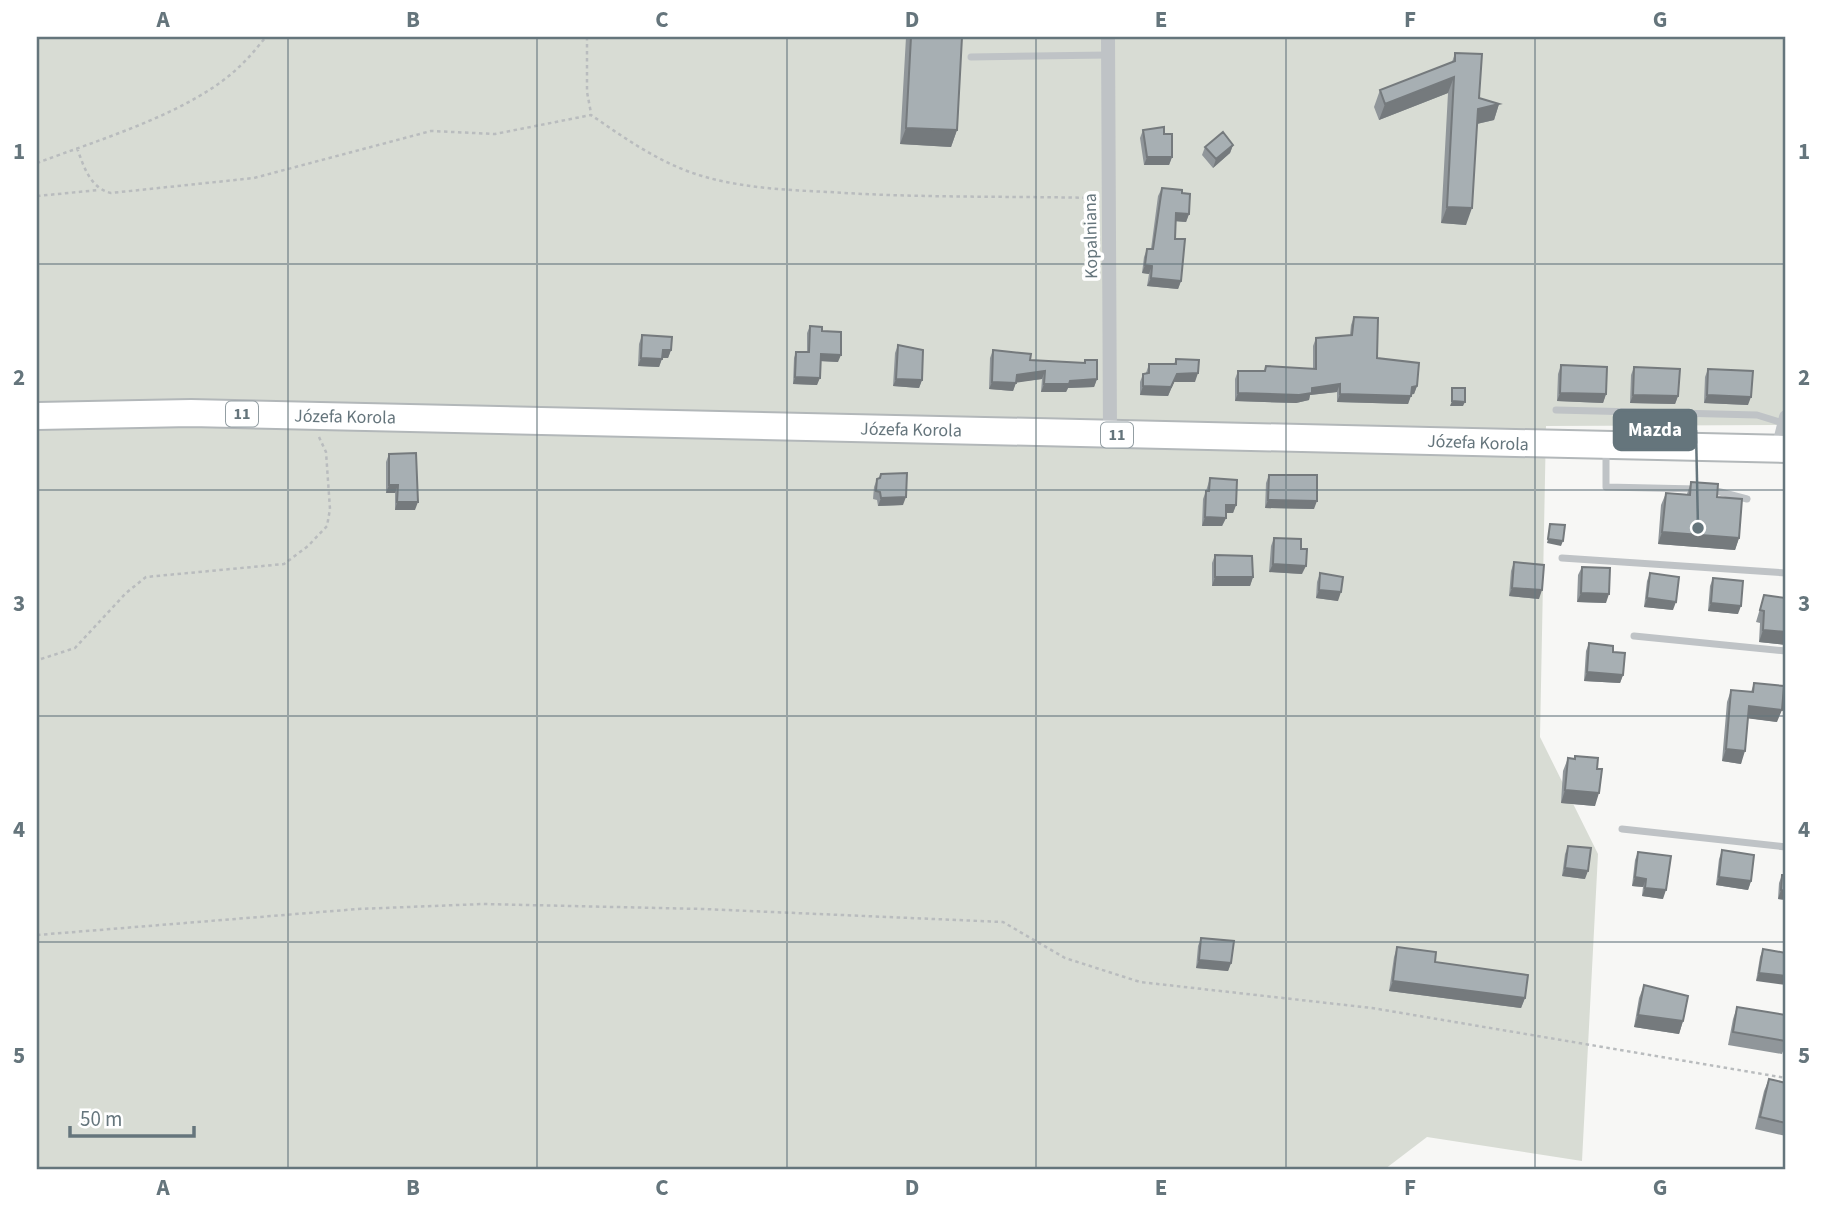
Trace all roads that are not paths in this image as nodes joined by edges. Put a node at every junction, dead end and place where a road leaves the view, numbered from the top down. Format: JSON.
{"nodes":[{"id":1,"x":1108,"y":37,"type":"edge"},
{"id":2,"x":1108,"y":55,"type":"junction"},
{"id":3,"x":971,"y":57,"type":"dead end"},
{"id":4,"x":1556,"y":411,"type":"dead end"},
{"id":5,"x":37,"y":416,"type":"edge"},
{"id":6,"x":1785,"y":420,"type":"edge"},
{"id":7,"x":1110,"y":435,"type":"junction"},
{"id":8,"x":1606,"y":446,"type":"junction"},
{"id":9,"x":1782,"y":449,"type":"edge"},
{"id":10,"x":1747,"y":499,"type":"dead end"},
{"id":11,"x":1562,"y":558,"type":"dead end"},
{"id":12,"x":1786,"y":573,"type":"edge"},
{"id":13,"x":1634,"y":636,"type":"dead end"},
{"id":14,"x":1786,"y":651,"type":"edge"},
{"id":15,"x":1622,"y":829,"type":"dead end"},
{"id":16,"x":1786,"y":847,"type":"edge"}],
"edges":[{"from":1,"to":2,"type":"street","name":"Kopalniana"},
{"from":2,"to":3,"type":"lane"},
{"from":2,"to":7,"type":"street","name":"Kopalniana"},
{"from":4,"to":6,"type":"lane"},
{"from":5,"to":7,"type":"highway","name":"Józefa Korola","number":"11"},
{"from":6,"to":9,"type":"street"},
{"from":7,"to":8,"type":"highway","name":"Józefa Korola","number":"11"},
{"from":8,"to":9,"type":"highway","name":"Józefa Korola","number":"11"},
{"from":8,"to":10,"type":"lane"},
{"from":11,"to":12,"type":"lane"},
{"from":13,"to":14,"type":"lane"},
{"from":15,"to":16,"type":"lane"}]}
